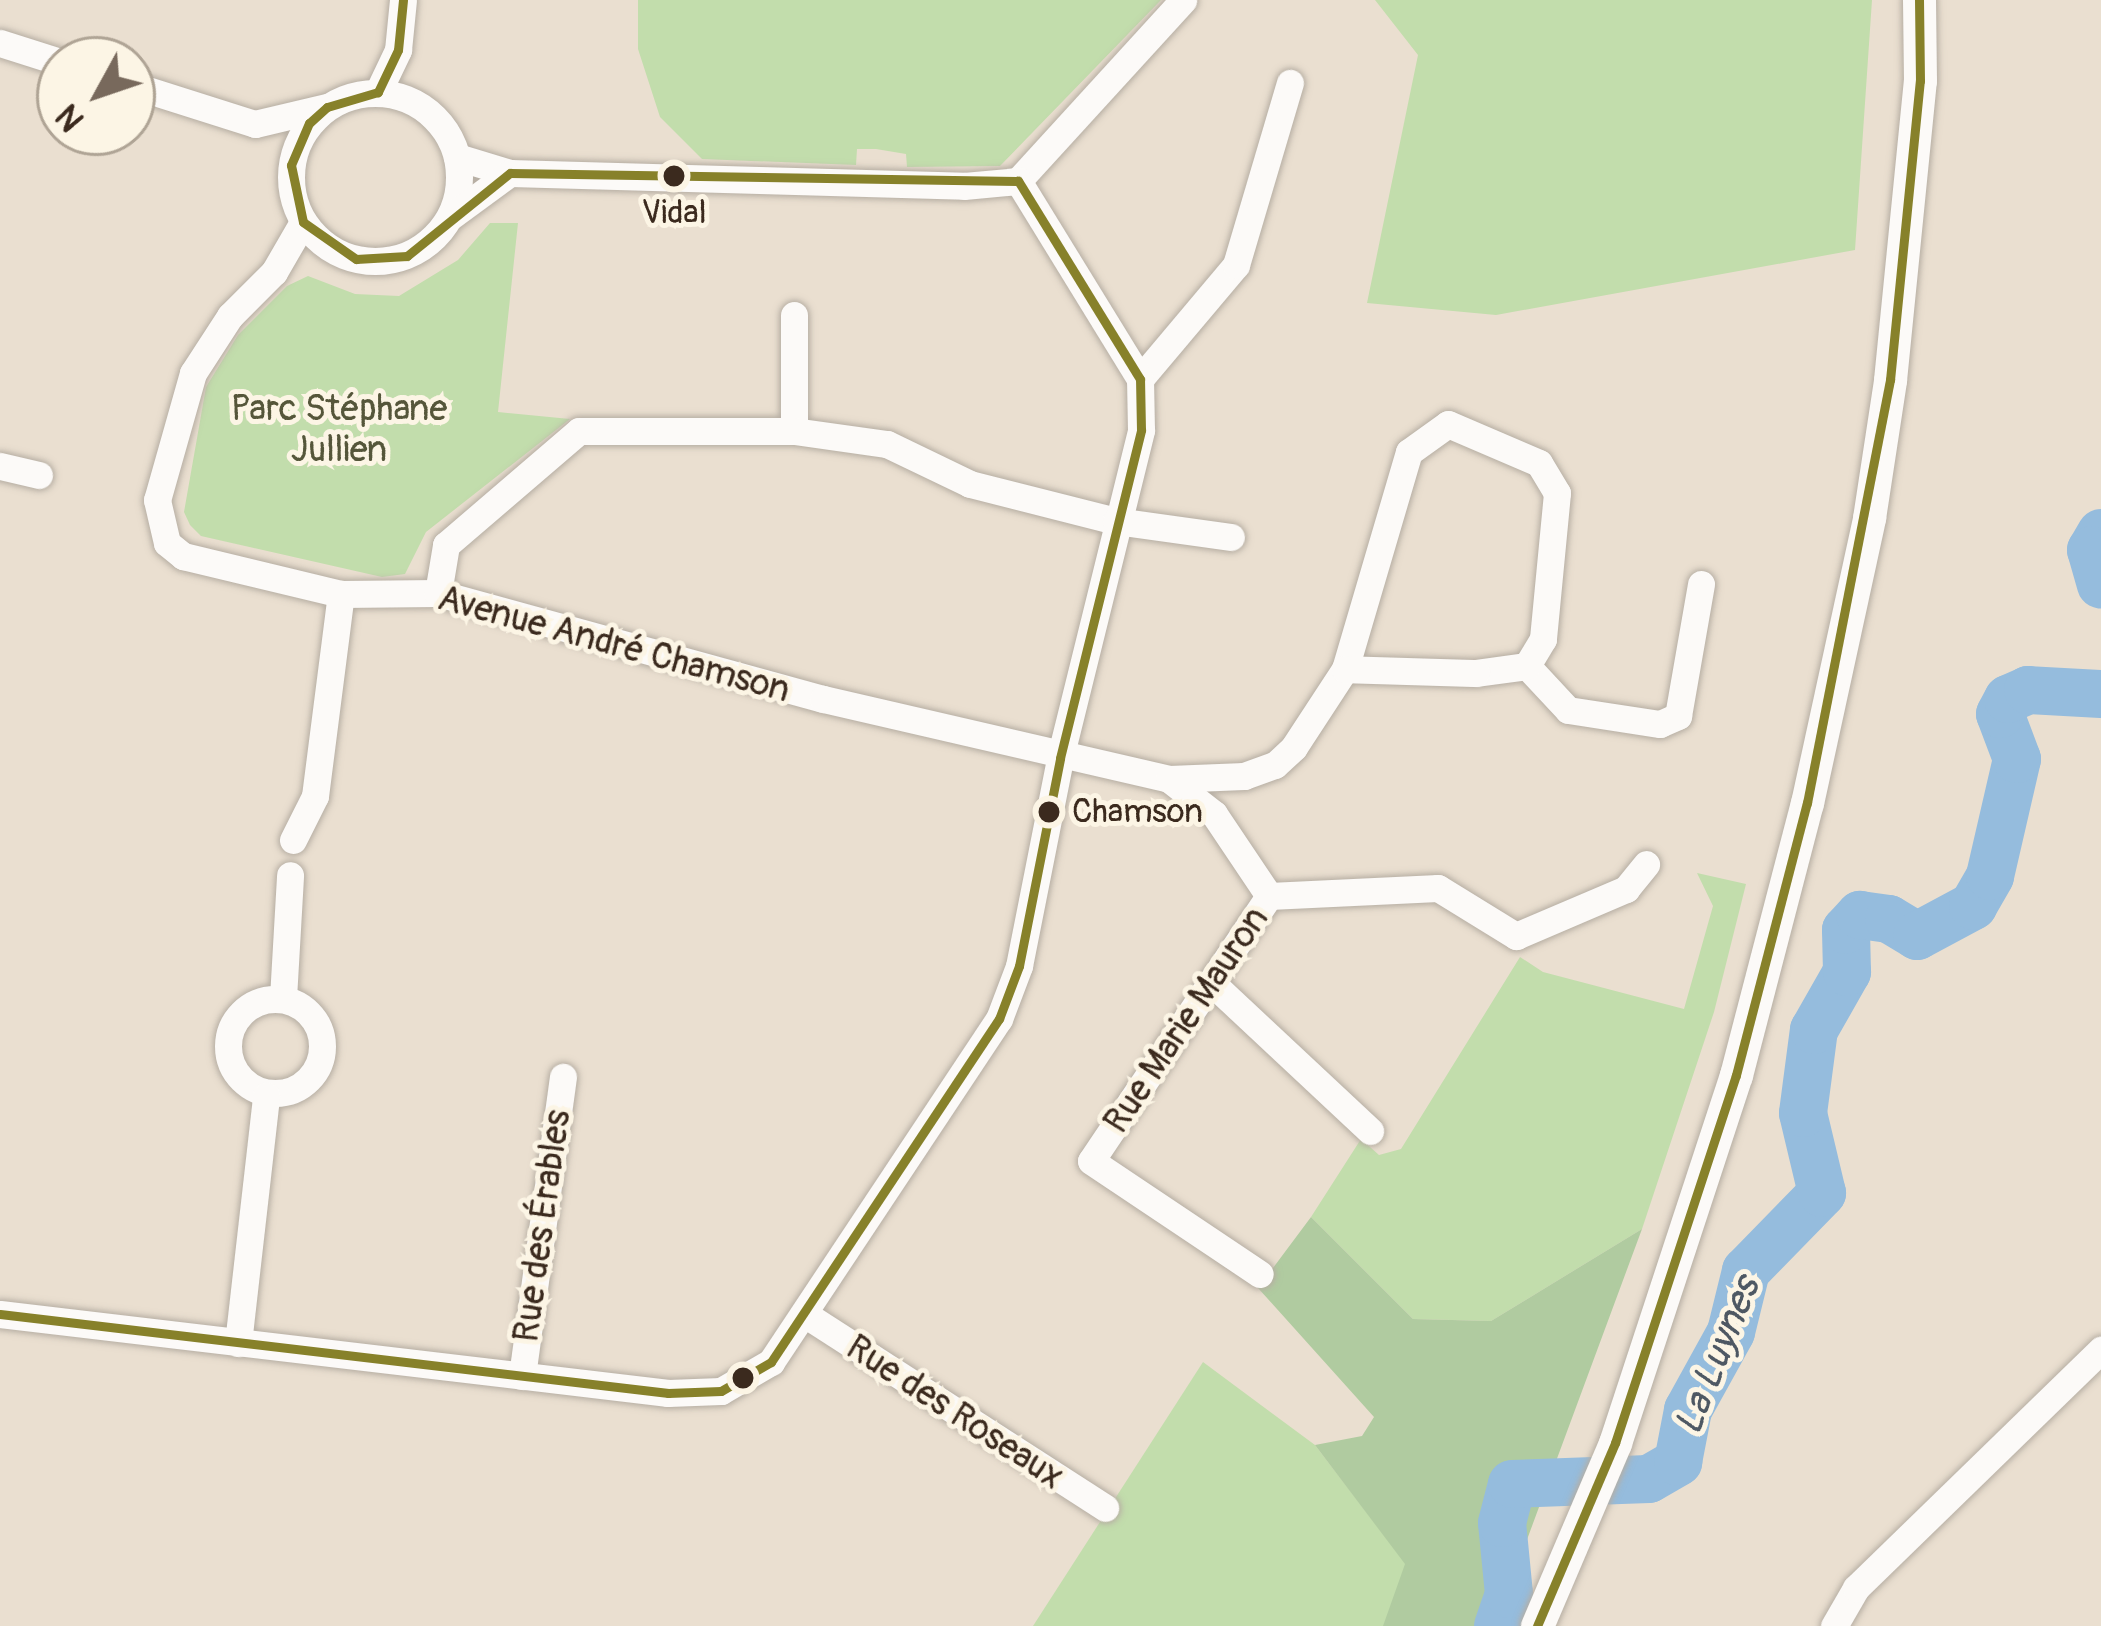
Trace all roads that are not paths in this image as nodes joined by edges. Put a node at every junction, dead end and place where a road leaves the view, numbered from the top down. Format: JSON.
{"nodes":[{"id":1,"x":404,"y":0,"type":"edge"},
{"id":2,"x":1183,"y":0,"type":"edge"},
{"id":3,"x":1903,"y":0,"type":"edge"},
{"id":4,"x":1919,"y":0,"type":"edge"},
{"id":5,"x":0,"y":43,"type":"edge"},
{"id":6,"x":398,"y":50,"type":"junction"},
{"id":7,"x":36,"y":54,"type":"edge"},
{"id":8,"x":1290,"y":83,"type":"dead end"},
{"id":9,"x":378,"y":92,"type":"junction"},
{"id":10,"x":156,"y":93,"type":"edge"},
{"id":11,"x":327,"y":107,"type":"junction"},
{"id":12,"x":428,"y":112,"type":"junction"},
{"id":13,"x":255,"y":124,"type":"junction"},
{"id":14,"x":457,"y":157,"type":"junction"},
{"id":15,"x":291,"y":165,"type":"junction"},
{"id":16,"x":510,"y":173,"type":"junction"},
{"id":17,"x":1018,"y":181,"type":"junction"},
{"id":18,"x":450,"y":217,"type":"junction"},
{"id":19,"x":303,"y":222,"type":"junction"},
{"id":20,"x":335,"y":251,"type":"junction"},
{"id":21,"x":274,"y":272,"type":"junction"},
{"id":22,"x":794,"y":315,"type":"dead end"},
{"id":23,"x":1140,"y":379,"type":"junction"},
{"id":24,"x":794,"y":431,"type":"junction"},
{"id":25,"x":0,"y":466,"type":"edge"},
{"id":26,"x":40,"y":475,"type":"dead end"},
{"id":27,"x":1116,"y":521,"type":"junction"},
{"id":28,"x":1231,"y":537,"type":"dead end"},
{"id":29,"x":1701,"y":584,"type":"dead end"},
{"id":30,"x":438,"y":593,"type":"junction"},
{"id":31,"x":341,"y":594,"type":"junction"},
{"id":32,"x":1527,"y":666,"type":"junction"},
{"id":33,"x":1345,"y":669,"type":"junction"},
{"id":34,"x":1832,"y":679,"type":"junction"},
{"id":35,"x":1060,"y":758,"type":"junction"},
{"id":36,"x":1169,"y":778,"type":"junction"},
{"id":37,"x":292,"y":840,"type":"dead end"},
{"id":38,"x":1646,"y":864,"type":"dead end"},
{"id":39,"x":290,"y":874,"type":"dead end"},
{"id":40,"x":1269,"y":896,"type":"junction"},
{"id":41,"x":1211,"y":982,"type":"junction"},
{"id":42,"x":283,"y":998,"type":"junction"},
{"id":43,"x":563,"y":1077,"type":"dead end"},
{"id":44,"x":266,"y":1096,"type":"junction"},
{"id":45,"x":1370,"y":1132,"type":"dead end"},
{"id":46,"x":1260,"y":1274,"type":"dead end"},
{"id":47,"x":0,"y":1314,"type":"edge"},
{"id":48,"x":806,"y":1315,"type":"junction"},
{"id":49,"x":238,"y":1343,"type":"junction"},
{"id":50,"x":2101,"y":1350,"type":"edge"},
{"id":51,"x":522,"y":1376,"type":"junction"},
{"id":52,"x":1105,"y":1508,"type":"dead end"},
{"id":53,"x":1538,"y":1626,"type":"edge"},
{"id":54,"x":1834,"y":1626,"type":"edge"}],
"edges":[{"from":1,"to":6,"type":"street"},
{"from":2,"to":17,"type":"street"},
{"from":3,"to":34,"type":"main road"},
{"from":4,"to":34,"type":"main road"},
{"from":5,"to":7,"type":"street"},
{"from":6,"to":9,"type":"street"},
{"from":6,"to":12,"type":"street"},
{"from":8,"to":23,"type":"street"},
{"from":9,"to":11,"type":"street"},
{"from":9,"to":12,"type":"street"},
{"from":10,"to":13,"type":"street"},
{"from":11,"to":13,"type":"street"},
{"from":11,"to":15,"type":"street"},
{"from":12,"to":14,"type":"street"},
{"from":13,"to":15,"type":"street"},
{"from":14,"to":16,"type":"street"},
{"from":14,"to":18,"type":"street"},
{"from":15,"to":19,"type":"street"},
{"from":16,"to":17,"type":"street"},
{"from":16,"to":18,"type":"street"},
{"from":17,"to":23,"type":"street"},
{"from":18,"to":20,"type":"street"},
{"from":19,"to":20,"type":"street"},
{"from":19,"to":21,"type":"street"},
{"from":20,"to":21,"type":"street"},
{"from":21,"to":31,"type":"street","name":"Avenue André Chamson"},
{"from":22,"to":24,"type":"street"},
{"from":23,"to":27,"type":"street"},
{"from":24,"to":27,"type":"street"},
{"from":24,"to":30,"type":"street"},
{"from":25,"to":26,"type":"street"},
{"from":27,"to":28,"type":"street"},
{"from":27,"to":35,"type":"street"},
{"from":29,"to":32,"type":"street"},
{"from":30,"to":31,"type":"street","name":"Avenue André Chamson"},
{"from":30,"to":35,"type":"street","name":"Avenue André Chamson"},
{"from":31,"to":37,"type":"street"},
{"from":32,"to":33,"type":"street"},
{"from":32,"to":33,"type":"street"},
{"from":33,"to":36,"type":"street"},
{"from":34,"to":53,"type":"main road"},
{"from":35,"to":36,"type":"street","name":"Rue Marie Mauron"},
{"from":35,"to":48,"type":"street"},
{"from":36,"to":40,"type":"street","name":"Rue Marie Mauron"},
{"from":38,"to":40,"type":"street"},
{"from":39,"to":42,"type":"street"},
{"from":40,"to":41,"type":"street","name":"Rue Marie Mauron"},
{"from":41,"to":45,"type":"street"},
{"from":41,"to":46,"type":"street","name":"Rue Marie Mauron"},
{"from":42,"to":44,"type":"street"},
{"from":42,"to":44,"type":"street"},
{"from":43,"to":51,"type":"street","name":"Rue des Érables"},
{"from":44,"to":49,"type":"street"},
{"from":47,"to":49,"type":"street"},
{"from":48,"to":51,"type":"street"},
{"from":48,"to":52,"type":"street","name":"Rue des Roseaux"},
{"from":49,"to":51,"type":"street"},
{"from":50,"to":54,"type":"street"}]}
